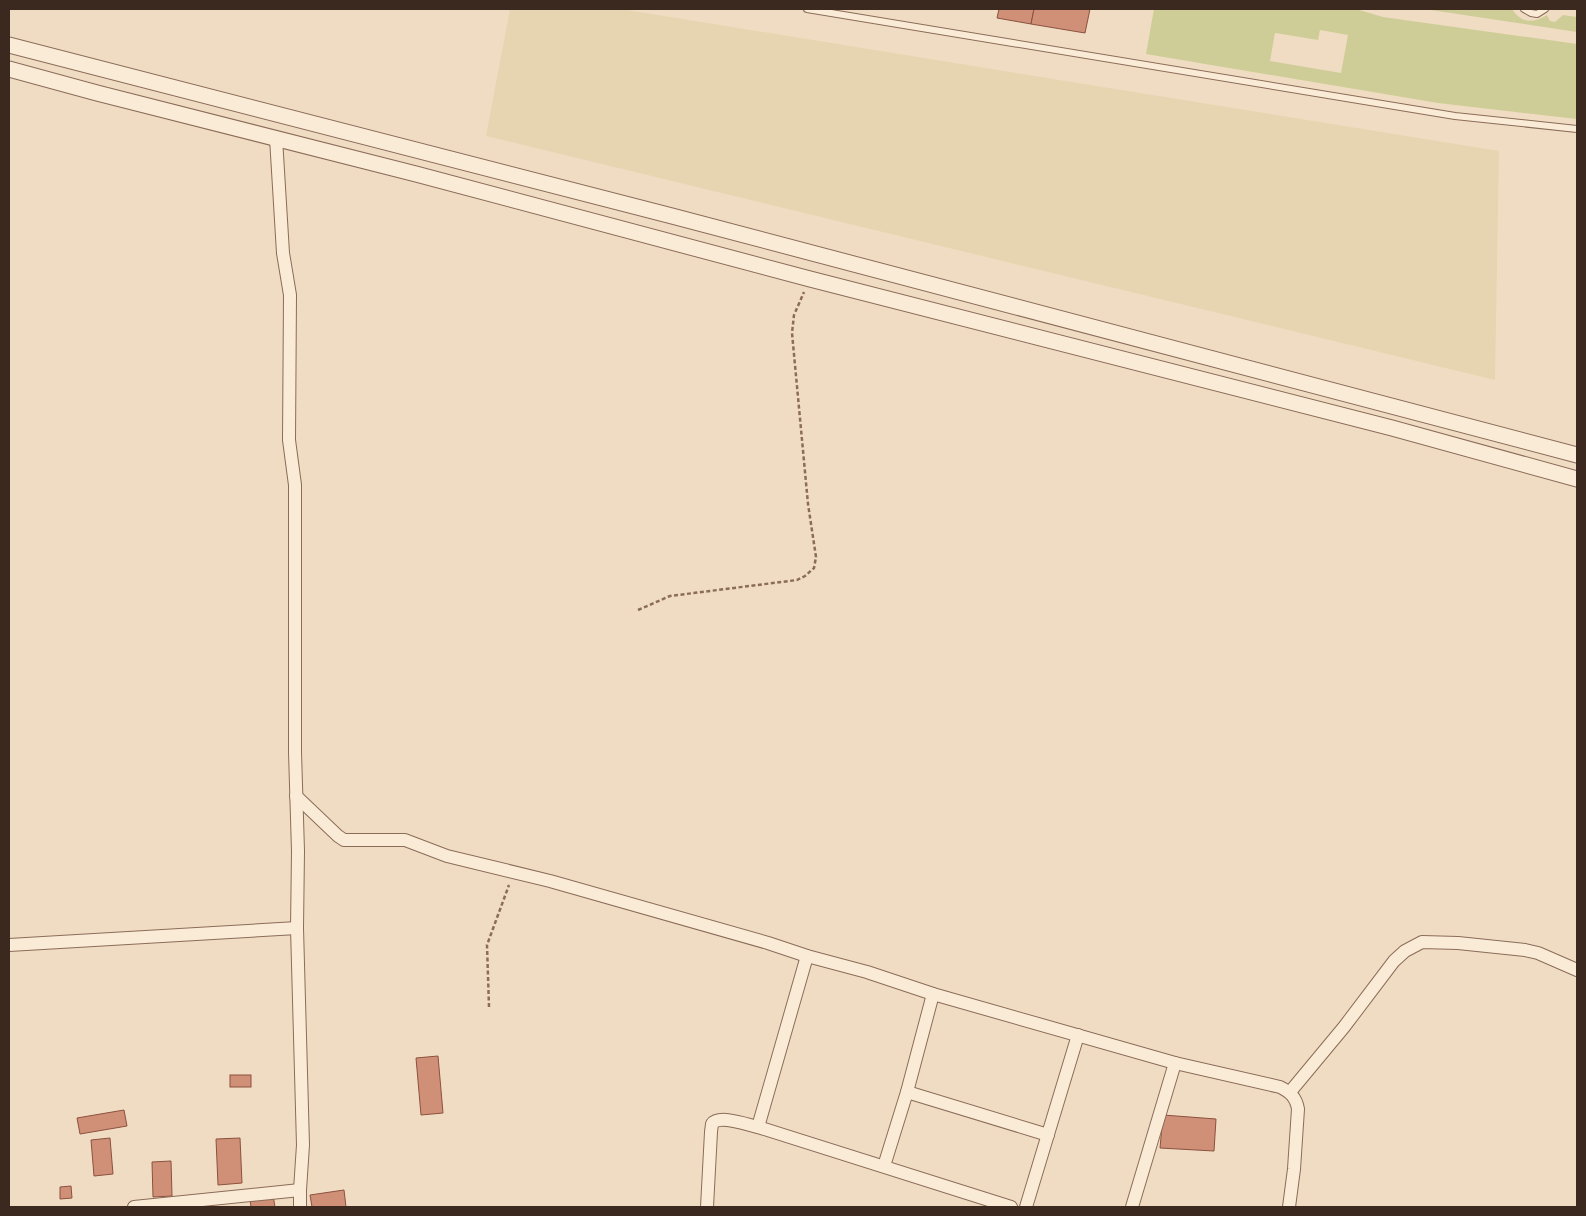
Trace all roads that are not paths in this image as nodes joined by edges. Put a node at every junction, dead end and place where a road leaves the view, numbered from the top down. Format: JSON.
{"nodes":[{"id":1,"x":807,"y":9,"type":"edge"},
{"id":2,"x":1524,"y":9,"type":"edge"},
{"id":3,"x":1545,"y":9,"type":"edge"},
{"id":4,"x":9,"y":45,"type":"edge"},
{"id":5,"x":9,"y":69,"type":"edge"},
{"id":6,"x":1577,"y":129,"type":"edge"},
{"id":7,"x":276,"y":138,"type":"junction"},
{"id":8,"x":1577,"y":455,"type":"edge"},
{"id":9,"x":1577,"y":479,"type":"edge"},
{"id":10,"x":296,"y":796,"type":"junction"},
{"id":11,"x":297,"y":928,"type":"junction"},
{"id":12,"x":9,"y":945,"type":"edge"},
{"id":13,"x":807,"y":956,"type":"junction"},
{"id":14,"x":1577,"y":970,"type":"edge"},
{"id":15,"x":934,"y":994,"type":"junction"},
{"id":16,"x":1078,"y":1035,"type":"junction"},
{"id":17,"x":1174,"y":1063,"type":"junction"},
{"id":18,"x":907,"y":1092,"type":"junction"},
{"id":19,"x":1290,"y":1092,"type":"junction"},
{"id":20,"x":758,"y":1127,"type":"junction"},
{"id":21,"x":1048,"y":1135,"type":"junction"},
{"id":22,"x":884,"y":1166,"type":"junction"},
{"id":23,"x":300,"y":1190,"type":"junction"},
{"id":24,"x":134,"y":1207,"type":"edge"},
{"id":25,"x":300,"y":1207,"type":"edge"},
{"id":26,"x":707,"y":1207,"type":"edge"},
{"id":27,"x":1011,"y":1207,"type":"edge"},
{"id":28,"x":1026,"y":1207,"type":"edge"},
{"id":29,"x":1132,"y":1207,"type":"edge"},
{"id":30,"x":1289,"y":1207,"type":"edge"}],
"edges":[{"from":1,"to":6,"type":"lane"},
{"from":2,"to":3,"type":"lane"},
{"from":4,"to":8,"type":"street"},
{"from":5,"to":7,"type":"street"},
{"from":7,"to":9,"type":"street"},
{"from":7,"to":10,"type":"street"},
{"from":10,"to":11,"type":"street"},
{"from":10,"to":13,"type":"street"},
{"from":11,"to":12,"type":"street"},
{"from":11,"to":23,"type":"street"},
{"from":13,"to":15,"type":"street"},
{"from":13,"to":20,"type":"street"},
{"from":14,"to":19,"type":"street"},
{"from":15,"to":16,"type":"street"},
{"from":15,"to":18,"type":"street"},
{"from":16,"to":17,"type":"street"},
{"from":16,"to":21,"type":"street"},
{"from":17,"to":19,"type":"street"},
{"from":17,"to":29,"type":"street"},
{"from":18,"to":21,"type":"street"},
{"from":18,"to":22,"type":"street"},
{"from":19,"to":30,"type":"street"},
{"from":20,"to":22,"type":"street"},
{"from":20,"to":26,"type":"street"},
{"from":21,"to":28,"type":"street"},
{"from":22,"to":27,"type":"street"},
{"from":23,"to":24,"type":"street"},
{"from":23,"to":25,"type":"street"}]}
